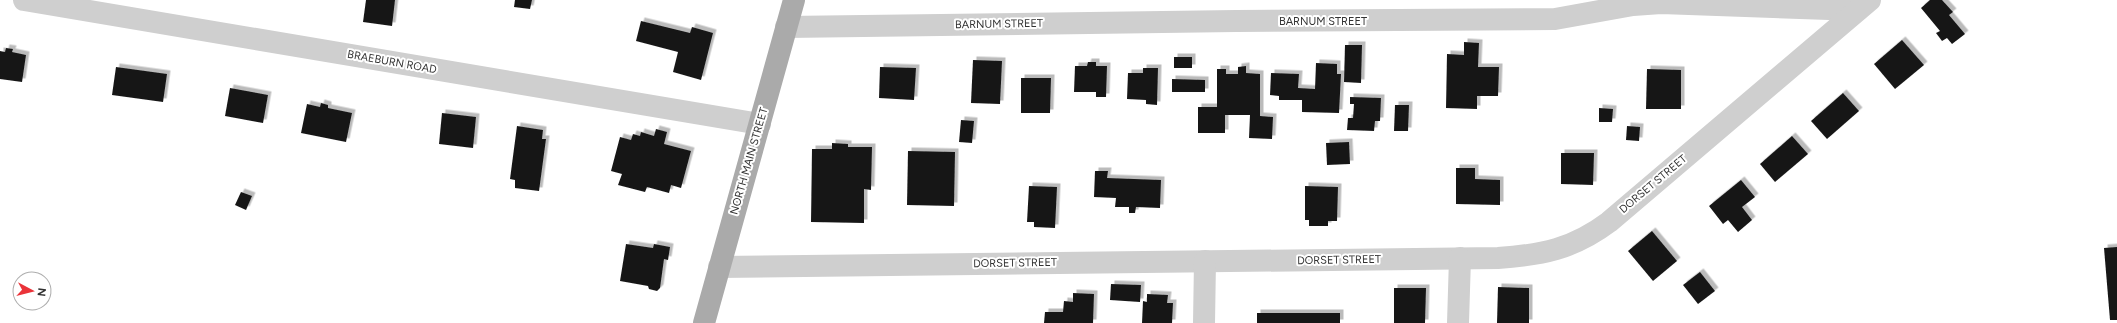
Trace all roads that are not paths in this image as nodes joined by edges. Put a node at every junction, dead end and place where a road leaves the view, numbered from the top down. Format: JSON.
{"nodes":[{"id":1,"x":24,"y":0,"type":"edge"},
{"id":2,"x":794,"y":0,"type":"edge"},
{"id":3,"x":1864,"y":5,"type":"edge"},
{"id":4,"x":786,"y":27,"type":"junction"},
{"id":5,"x":760,"y":124,"type":"junction"},
{"id":6,"x":1460,"y":258,"type":"junction"},
{"id":7,"x":1205,"y":261,"type":"junction"},
{"id":8,"x":719,"y":267,"type":"junction"},
{"id":9,"x":704,"y":323,"type":"edge"},
{"id":10,"x":1204,"y":323,"type":"edge"},
{"id":11,"x":1458,"y":323,"type":"edge"}],
"edges":[{"from":1,"to":5,"type":"street","name":"BRAEBURN ROAD"},
{"from":2,"to":4,"type":"main road","name":"NORTH MAIN STREET"},
{"from":3,"to":4,"type":"street","name":"BARNUM STREET"},
{"from":3,"to":6,"type":"street","name":"DORSET STREET"},
{"from":4,"to":5,"type":"main road","name":"NORTH MAIN STREET"},
{"from":5,"to":8,"type":"main road","name":"NORTH MAIN STREET"},
{"from":6,"to":7,"type":"street","name":"DORSET STREET"},
{"from":6,"to":11,"type":"street"},
{"from":7,"to":8,"type":"street","name":"DORSET STREET"},
{"from":7,"to":10,"type":"street"},
{"from":8,"to":9,"type":"main road","name":"NORTH MAIN STREET"}]}
